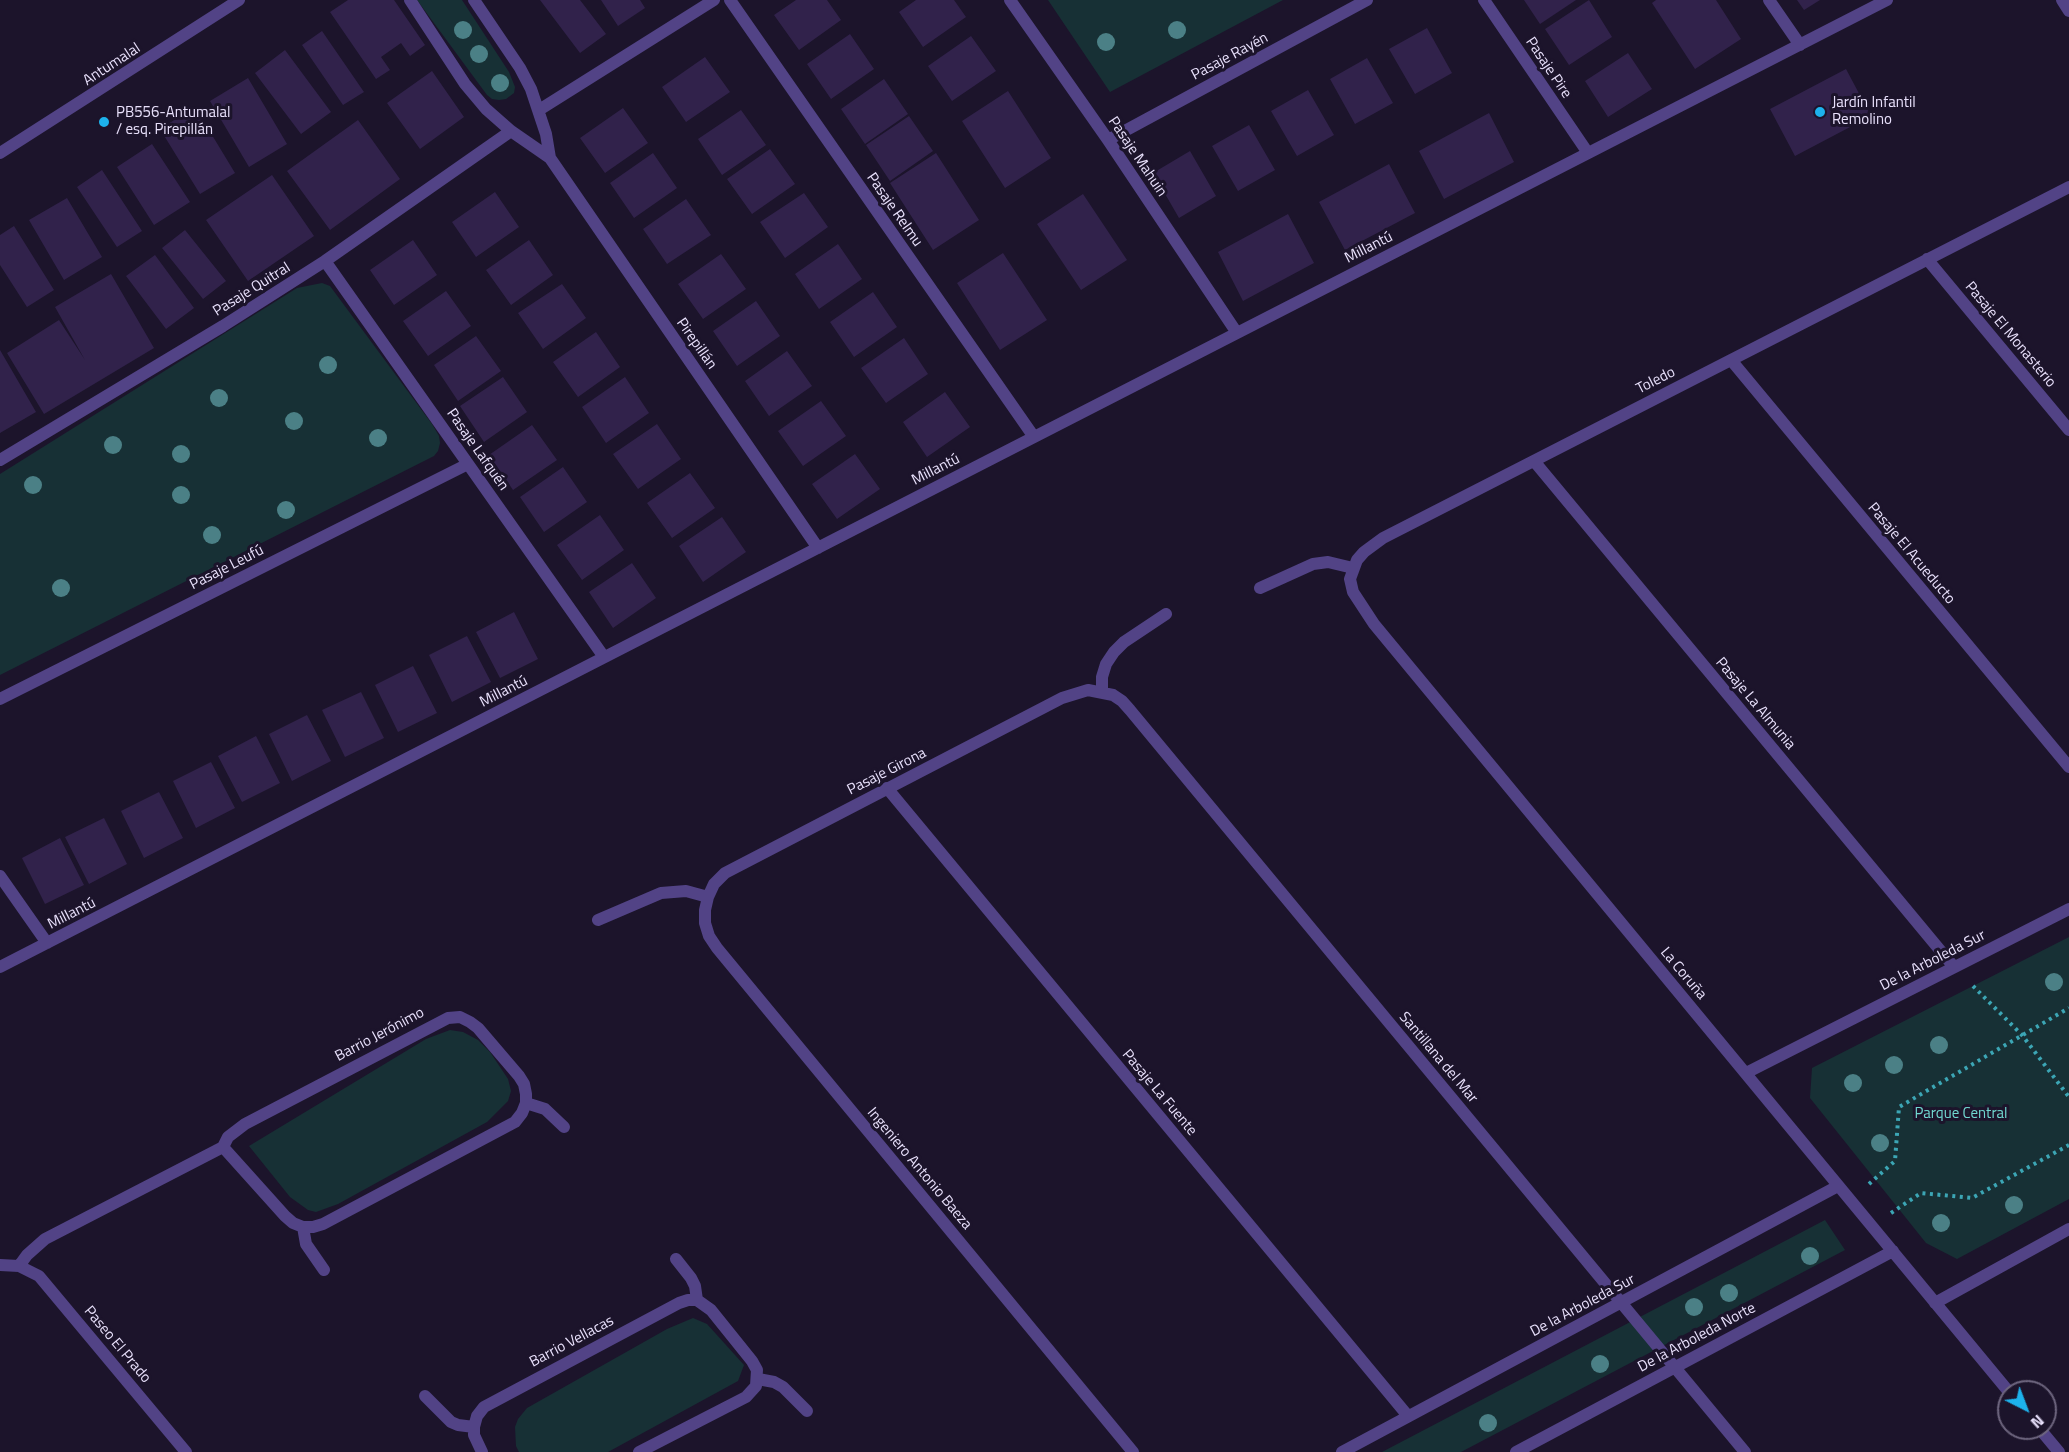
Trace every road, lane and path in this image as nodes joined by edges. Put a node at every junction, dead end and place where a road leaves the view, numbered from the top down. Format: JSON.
{"nodes":[{"id":1,"x":410,"y":0,"type":"edge"},
{"id":2,"x":474,"y":0,"type":"edge"},
{"id":3,"x":714,"y":0,"type":"edge"},
{"id":4,"x":730,"y":0,"type":"edge"},
{"id":5,"x":1010,"y":0,"type":"edge"},
{"id":6,"x":1367,"y":0,"type":"edge"},
{"id":7,"x":1484,"y":0,"type":"edge"},
{"id":8,"x":1769,"y":0,"type":"edge"},
{"id":9,"x":1887,"y":0,"type":"edge"},
{"id":10,"x":2061,"y":0,"type":"edge"},
{"id":11,"x":234,"y":1,"type":"edge"},
{"id":12,"x":2069,"y":11,"type":"edge"},
{"id":13,"x":1800,"y":45,"type":"junction"},
{"id":14,"x":539,"y":110,"type":"junction"},
{"id":15,"x":511,"y":131,"type":"junction"},
{"id":16,"x":1108,"y":140,"type":"junction"},
{"id":17,"x":0,"y":153,"type":"edge"},
{"id":18,"x":1588,"y":153,"type":"junction"},
{"id":19,"x":550,"y":158,"type":"junction"},
{"id":20,"x":2069,"y":187,"type":"edge"},
{"id":21,"x":1927,"y":259,"type":"junction"},
{"id":22,"x":325,"y":261,"type":"junction"},
{"id":23,"x":1237,"y":333,"type":"junction"},
{"id":24,"x":1731,"y":360,"type":"junction"},
{"id":25,"x":2069,"y":430,"type":"edge"},
{"id":26,"x":1034,"y":437,"type":"junction"},
{"id":27,"x":0,"y":460,"type":"edge"},
{"id":28,"x":1534,"y":461,"type":"junction"},
{"id":29,"x":468,"y":464,"type":"junction"},
{"id":30,"x":818,"y":548,"type":"junction"},
{"id":31,"x":1353,"y":568,"type":"junction"},
{"id":32,"x":1260,"y":588,"type":"dead end"},
{"id":33,"x":1166,"y":614,"type":"dead end"},
{"id":34,"x":604,"y":657,"type":"junction"},
{"id":35,"x":1102,"y":692,"type":"junction"},
{"id":36,"x":0,"y":699,"type":"edge"},
{"id":37,"x":2069,"y":767,"type":"edge"},
{"id":38,"x":887,"y":789,"type":"junction"},
{"id":39,"x":0,"y":876,"type":"edge"},
{"id":40,"x":708,"y":897,"type":"junction"},
{"id":41,"x":2069,"y":909,"type":"edge"},
{"id":42,"x":598,"y":920,"type":"dead end"},
{"id":43,"x":47,"y":943,"type":"junction"},
{"id":44,"x":0,"y":967,"type":"edge"},
{"id":45,"x":1954,"y":967,"type":"junction"},
{"id":46,"x":2069,"y":1008,"type":"edge"},
{"id":47,"x":2022,"y":1035,"type":"junction"},
{"id":48,"x":1746,"y":1073,"type":"junction"},
{"id":49,"x":2069,"y":1097,"type":"edge"},
{"id":50,"x":526,"y":1103,"type":"junction"},
{"id":51,"x":564,"y":1127,"type":"dead end"},
{"id":52,"x":2069,"y":1145,"type":"edge"},
{"id":53,"x":223,"y":1147,"type":"junction"},
{"id":54,"x":1839,"y":1186,"type":"junction"},
{"id":55,"x":1851,"y":1201,"type":"junction"},
{"id":56,"x":303,"y":1227,"type":"junction"},
{"id":57,"x":1872,"y":1227,"type":"junction"},
{"id":58,"x":2069,"y":1229,"type":"edge"},
{"id":59,"x":1893,"y":1251,"type":"junction"},
{"id":60,"x":676,"y":1259,"type":"dead end"},
{"id":61,"x":0,"y":1265,"type":"edge"},
{"id":62,"x":19,"y":1266,"type":"junction"},
{"id":63,"x":324,"y":1270,"type":"dead end"},
{"id":64,"x":697,"y":1300,"type":"junction"},
{"id":65,"x":1935,"y":1302,"type":"junction"},
{"id":66,"x":1620,"y":1303,"type":"junction"},
{"id":67,"x":1674,"y":1368,"type":"junction"},
{"id":68,"x":758,"y":1379,"type":"junction"},
{"id":69,"x":1999,"y":1380,"type":"edge"},
{"id":70,"x":425,"y":1396,"type":"dead end"},
{"id":71,"x":807,"y":1411,"type":"dead end"},
{"id":72,"x":1408,"y":1416,"type":"junction"},
{"id":73,"x":474,"y":1427,"type":"junction"},
{"id":74,"x":2049,"y":1440,"type":"edge"},
{"id":75,"x":186,"y":1452,"type":"edge"},
{"id":76,"x":482,"y":1452,"type":"edge"},
{"id":77,"x":639,"y":1452,"type":"edge"},
{"id":78,"x":1133,"y":1452,"type":"edge"},
{"id":79,"x":1342,"y":1452,"type":"edge"},
{"id":80,"x":1516,"y":1452,"type":"edge"},
{"id":81,"x":1744,"y":1452,"type":"edge"},
{"id":82,"x":2059,"y":1452,"type":"edge"}],
"edges":[{"from":1,"to":15,"type":"street","name":"Pirepillán"},
{"from":2,"to":14,"type":"street","name":"Pirepillán"},
{"from":3,"to":14,"type":"street"},
{"from":4,"to":26,"type":"street","name":"Pasaje Relmu"},
{"from":5,"to":16,"type":"street","name":"Pasaje Mahuin"},
{"from":6,"to":16,"type":"street","name":"Pasaje Rayén"},
{"from":7,"to":18,"type":"street","name":"Pasaje Pire"},
{"from":8,"to":13,"type":"street"},
{"from":9,"to":13,"type":"street","name":"Millantú"},
{"from":10,"to":12,"type":"street"},
{"from":11,"to":17,"type":"street","name":"Antumalal"},
{"from":13,"to":18,"type":"street","name":"Millantú"},
{"from":14,"to":19,"type":"street","name":"Pirepillán"},
{"from":15,"to":19,"type":"street","name":"Pirepillán"},
{"from":15,"to":22,"type":"street","name":"Pasaje Quitral"},
{"from":16,"to":23,"type":"street","name":"Pasaje Mahuin"},
{"from":18,"to":23,"type":"street","name":"Millantú"},
{"from":19,"to":30,"type":"street","name":"Pirepillán"},
{"from":20,"to":21,"type":"street","name":"Toledo"},
{"from":21,"to":24,"type":"street","name":"Toledo"},
{"from":21,"to":25,"type":"street","name":"Pasaje El Monasterio"},
{"from":22,"to":27,"type":"street","name":"Pasaje Quitral"},
{"from":22,"to":29,"type":"street","name":"Pasaje Lafquén"},
{"from":23,"to":26,"type":"street","name":"Millantú"},
{"from":24,"to":28,"type":"street","name":"Toledo"},
{"from":24,"to":37,"type":"street","name":"Pasaje El Acueducto"},
{"from":26,"to":30,"type":"street","name":"Millantú"},
{"from":28,"to":31,"type":"street","name":"Toledo"},
{"from":28,"to":45,"type":"street","name":"Pasaje La Almunia"},
{"from":29,"to":34,"type":"street","name":"Pasaje Lafquén"},
{"from":29,"to":36,"type":"street","name":"Pasaje Leufú"},
{"from":30,"to":34,"type":"street","name":"Millantú"},
{"from":31,"to":32,"type":"street"},
{"from":31,"to":48,"type":"street","name":"La Coruña"},
{"from":33,"to":35,"type":"street"},
{"from":34,"to":43,"type":"street","name":"Millantú"},
{"from":35,"to":38,"type":"street","name":"Pasaje Girona"},
{"from":35,"to":66,"type":"street","name":"Santillana del Mar"},
{"from":38,"to":40,"type":"street","name":"Pasaje Girona"},
{"from":38,"to":72,"type":"street","name":"Pasaje La Fuente"},
{"from":39,"to":43,"type":"street"},
{"from":40,"to":42,"type":"street"},
{"from":40,"to":78,"type":"street","name":"Ingeniero Antonio Baeza"},
{"from":41,"to":45,"type":"street","name":"De la Arboleda Sur"},
{"from":43,"to":44,"type":"street","name":"Millantú"},
{"from":45,"to":47,"type":"path"},
{"from":45,"to":48,"type":"street","name":"De la Arboleda Sur"},
{"from":46,"to":47,"type":"path"},
{"from":47,"to":49,"type":"path"},
{"from":47,"to":55,"type":"path"},
{"from":48,"to":54,"type":"street","name":"La Coruña"},
{"from":50,"to":51,"type":"street"},
{"from":50,"to":53,"type":"street","name":"Barrio Jerónimo"},
{"from":50,"to":56,"type":"street"},
{"from":52,"to":57,"type":"path"},
{"from":53,"to":56,"type":"street"},
{"from":53,"to":62,"type":"street","name":"Barrio Jerónimo"},
{"from":54,"to":55,"type":"street","name":"La Coruña"},
{"from":54,"to":66,"type":"street","name":"De la Arboleda Sur"},
{"from":55,"to":57,"type":"street","name":"La Coruña"},
{"from":56,"to":63,"type":"street"},
{"from":57,"to":59,"type":"street","name":"La Coruña"},
{"from":58,"to":65,"type":"street"},
{"from":59,"to":65,"type":"street","name":"La Coruña"},
{"from":59,"to":67,"type":"street","name":"De la Arboleda Norte"},
{"from":60,"to":64,"type":"street"},
{"from":61,"to":62,"type":"street"},
{"from":62,"to":75,"type":"street","name":"Paseo El Prado"},
{"from":64,"to":68,"type":"street"},
{"from":64,"to":73,"type":"street","name":"Barrio Vellacas"},
{"from":65,"to":69,"type":"street","name":"La Coruña"},
{"from":66,"to":67,"type":"street","name":"Santillana del Mar"},
{"from":66,"to":72,"type":"street","name":"De la Arboleda Sur"},
{"from":67,"to":80,"type":"street","name":"De la Arboleda Norte"},
{"from":67,"to":81,"type":"street","name":"Santillana del Mar"},
{"from":68,"to":71,"type":"street"},
{"from":68,"to":77,"type":"street"},
{"from":70,"to":73,"type":"street"},
{"from":72,"to":79,"type":"street","name":"De la Arboleda Sur"},
{"from":73,"to":76,"type":"street"},
{"from":74,"to":82,"type":"street"}]}
